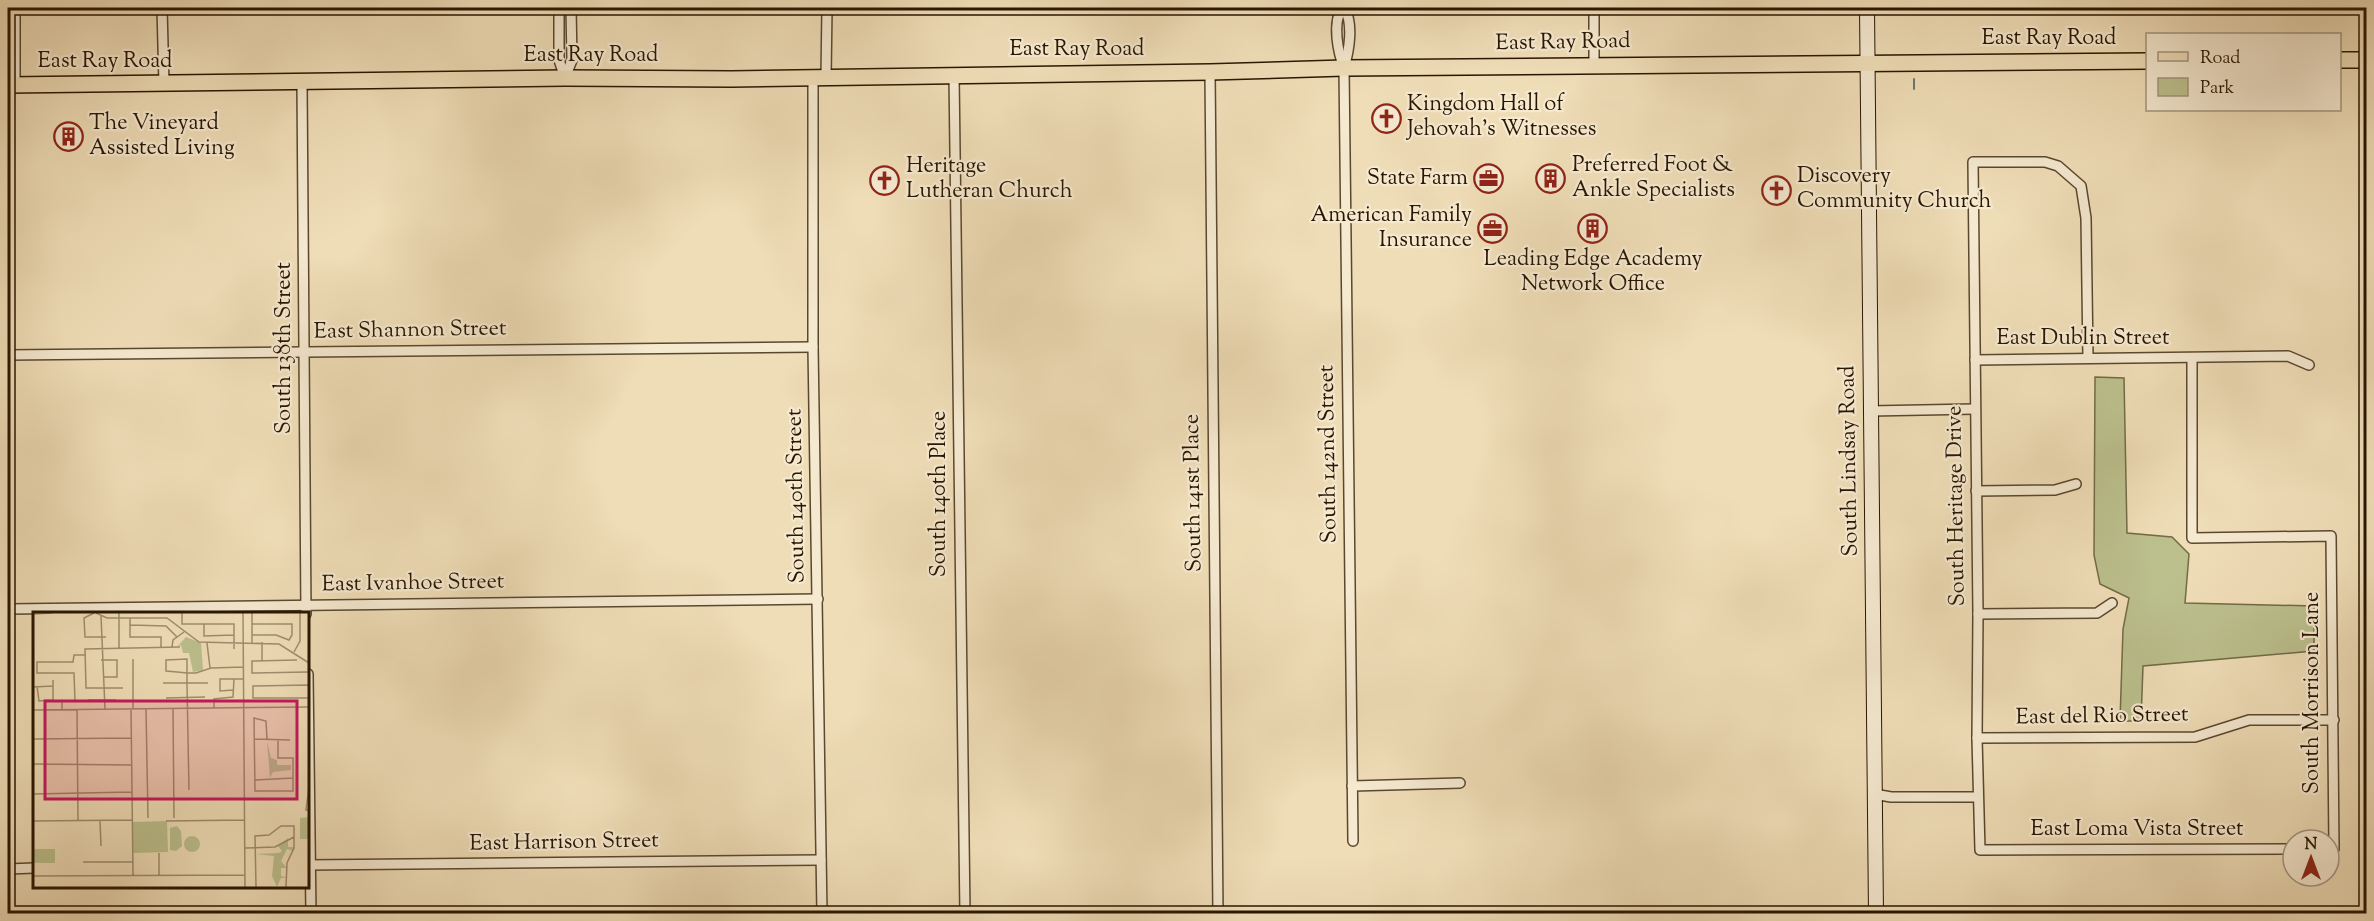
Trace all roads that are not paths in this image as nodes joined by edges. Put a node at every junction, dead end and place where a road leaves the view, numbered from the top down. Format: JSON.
{"nodes":[{"id":1,"x":15,"y":8,"type":"edge"},
{"id":2,"x":162,"y":8,"type":"edge"},
{"id":3,"x":559,"y":8,"type":"edge"},
{"id":4,"x":572,"y":8,"type":"edge"},
{"id":5,"x":827,"y":8,"type":"edge"},
{"id":6,"x":1343,"y":8,"type":"edge"},
{"id":7,"x":1594,"y":8,"type":"edge"},
{"id":8,"x":1867,"y":8,"type":"edge"},
{"id":9,"x":2341,"y":60,"type":"edge"},
{"id":10,"x":2367,"y":60,"type":"edge"},
{"id":11,"x":2146,"y":61,"type":"edge"},
{"id":12,"x":1867,"y":63,"type":"junction"},
{"id":13,"x":1594,"y":65,"type":"junction"},
{"id":14,"x":1344,"y":68,"type":"junction"},
{"id":15,"x":1210,"y":72,"type":"junction"},
{"id":16,"x":954,"y":75,"type":"junction"},
{"id":17,"x":820,"y":77,"type":"junction"},
{"id":18,"x":565,"y":78,"type":"junction"},
{"id":19,"x":302,"y":82,"type":"junction"},
{"id":20,"x":164,"y":84,"type":"junction"},
{"id":21,"x":11,"y":85,"type":"edge"},
{"id":22,"x":813,"y":347,"type":"junction"},
{"id":23,"x":304,"y":352,"type":"junction"},
{"id":24,"x":8,"y":355,"type":"edge"},
{"id":25,"x":2088,"y":358,"type":"junction"},
{"id":26,"x":2192,"y":358,"type":"junction"},
{"id":27,"x":1975,"y":360,"type":"junction"},
{"id":28,"x":2309,"y":365,"type":"dead end"},
{"id":29,"x":1975,"y":409,"type":"junction"},
{"id":30,"x":1870,"y":411,"type":"junction"},
{"id":31,"x":2076,"y":484,"type":"dead end"},
{"id":32,"x":1976,"y":491,"type":"junction"},
{"id":33,"x":818,"y":599,"type":"junction"},
{"id":34,"x":2112,"y":603,"type":"dead end"},
{"id":35,"x":8,"y":609,"type":"edge"},
{"id":36,"x":306,"y":609,"type":"edge"},
{"id":37,"x":1978,"y":614,"type":"junction"},
{"id":38,"x":2334,"y":720,"type":"junction"},
{"id":39,"x":1977,"y":738,"type":"junction"},
{"id":40,"x":1460,"y":783,"type":"dead end"},
{"id":41,"x":1352,"y":786,"type":"junction"},
{"id":42,"x":1874,"y":794,"type":"junction"},
{"id":43,"x":1978,"y":797,"type":"junction"},
{"id":44,"x":2331,"y":828,"type":"edge"},
{"id":45,"x":1353,"y":841,"type":"dead end"},
{"id":46,"x":2281,"y":849,"type":"edge"},
{"id":47,"x":1980,"y":850,"type":"joint"},
{"id":48,"x":821,"y":860,"type":"junction"},
{"id":49,"x":309,"y":864,"type":"edge"},
{"id":50,"x":8,"y":868,"type":"edge"},
{"id":51,"x":33,"y":868,"type":"edge"},
{"id":52,"x":311,"y":914,"type":"edge"},
{"id":53,"x":822,"y":914,"type":"edge"},
{"id":54,"x":965,"y":914,"type":"edge"},
{"id":55,"x":1218,"y":914,"type":"edge"},
{"id":56,"x":1876,"y":914,"type":"edge"}],
"edges":[{"from":1,"to":21,"type":"street"},
{"from":2,"to":20,"type":"street"},
{"from":3,"to":18,"type":"street"},
{"from":4,"to":18,"type":"street"},
{"from":5,"to":17,"type":"street","name":"South 140th Street"},
{"from":6,"to":14,"type":"street","name":"South 142nd Street"},
{"from":7,"to":13,"type":"street"},
{"from":8,"to":12,"type":"main road","name":"South Lindsay Road"},
{"from":9,"to":10,"type":"main road"},
{"from":11,"to":12,"type":"main road","name":"East Ray Road"},
{"from":12,"to":13,"type":"main road","name":"East Ray Road"},
{"from":12,"to":30,"type":"main road","name":"South Lindsay Road"},
{"from":13,"to":14,"type":"main road","name":"East Ray Road"},
{"from":14,"to":15,"type":"main road","name":"East Ray Road"},
{"from":14,"to":41,"type":"street","name":"South 142nd Street"},
{"from":15,"to":16,"type":"main road","name":"East Ray Road"},
{"from":15,"to":55,"type":"street","name":"South 141st Place"},
{"from":16,"to":17,"type":"main road","name":"East Ray Road"},
{"from":16,"to":54,"type":"street","name":"South 140th Place"},
{"from":17,"to":18,"type":"main road","name":"East Ray Road"},
{"from":17,"to":22,"type":"street","name":"South 140th Street"},
{"from":18,"to":19,"type":"main road","name":"East Ray Road"},
{"from":19,"to":20,"type":"main road","name":"East Ray Road"},
{"from":19,"to":23,"type":"street","name":"South 138th Street"},
{"from":20,"to":21,"type":"main road","name":"East Ray Road"},
{"from":22,"to":23,"type":"street","name":"East Shannon Street"},
{"from":22,"to":33,"type":"street","name":"South 140th Street"},
{"from":23,"to":24,"type":"street","name":"East Shannon Street"},
{"from":23,"to":36,"type":"street","name":"South 138th Street"},
{"from":25,"to":26,"type":"street","name":"East Dublin Street"},
{"from":25,"to":27,"type":"street","name":"East Dublin Street"},
{"from":25,"to":27,"type":"street","name":"South Heritage Drive"},
{"from":26,"to":28,"type":"street","name":"East Dublin Street"},
{"from":26,"to":38,"type":"street","name":"South Morrison Lane"},
{"from":27,"to":29,"type":"street","name":"South Heritage Drive"},
{"from":29,"to":30,"type":"street"},
{"from":29,"to":32,"type":"street","name":"South Heritage Drive"},
{"from":30,"to":42,"type":"main road","name":"South Lindsay Road"},
{"from":31,"to":32,"type":"street"},
{"from":32,"to":37,"type":"street","name":"South Heritage Drive"},
{"from":33,"to":36,"type":"street","name":"East Ivanhoe Street"},
{"from":33,"to":48,"type":"street","name":"South 140th Street"},
{"from":34,"to":37,"type":"street"},
{"from":35,"to":36,"type":"street","name":"East Ivanhoe Street"},
{"from":37,"to":39,"type":"street","name":"South Heritage Drive"},
{"from":38,"to":39,"type":"street","name":"East del Rio Street"},
{"from":38,"to":44,"type":"street","name":"South Morrison Lane"},
{"from":39,"to":43,"type":"street","name":"South Heritage Drive"},
{"from":40,"to":41,"type":"street"},
{"from":41,"to":45,"type":"street","name":"South 142nd Street"},
{"from":42,"to":43,"type":"street"},
{"from":42,"to":56,"type":"main road","name":"South Lindsay Road"},
{"from":43,"to":47,"type":"street","name":"South Heritage Drive"},
{"from":46,"to":47,"type":"street","name":"East Loma Vista Street"},
{"from":48,"to":49,"type":"street","name":"East Harrison Street"},
{"from":48,"to":53,"type":"street","name":"South 140th Street"},
{"from":49,"to":52,"type":"street"},
{"from":50,"to":51,"type":"street"}]}
